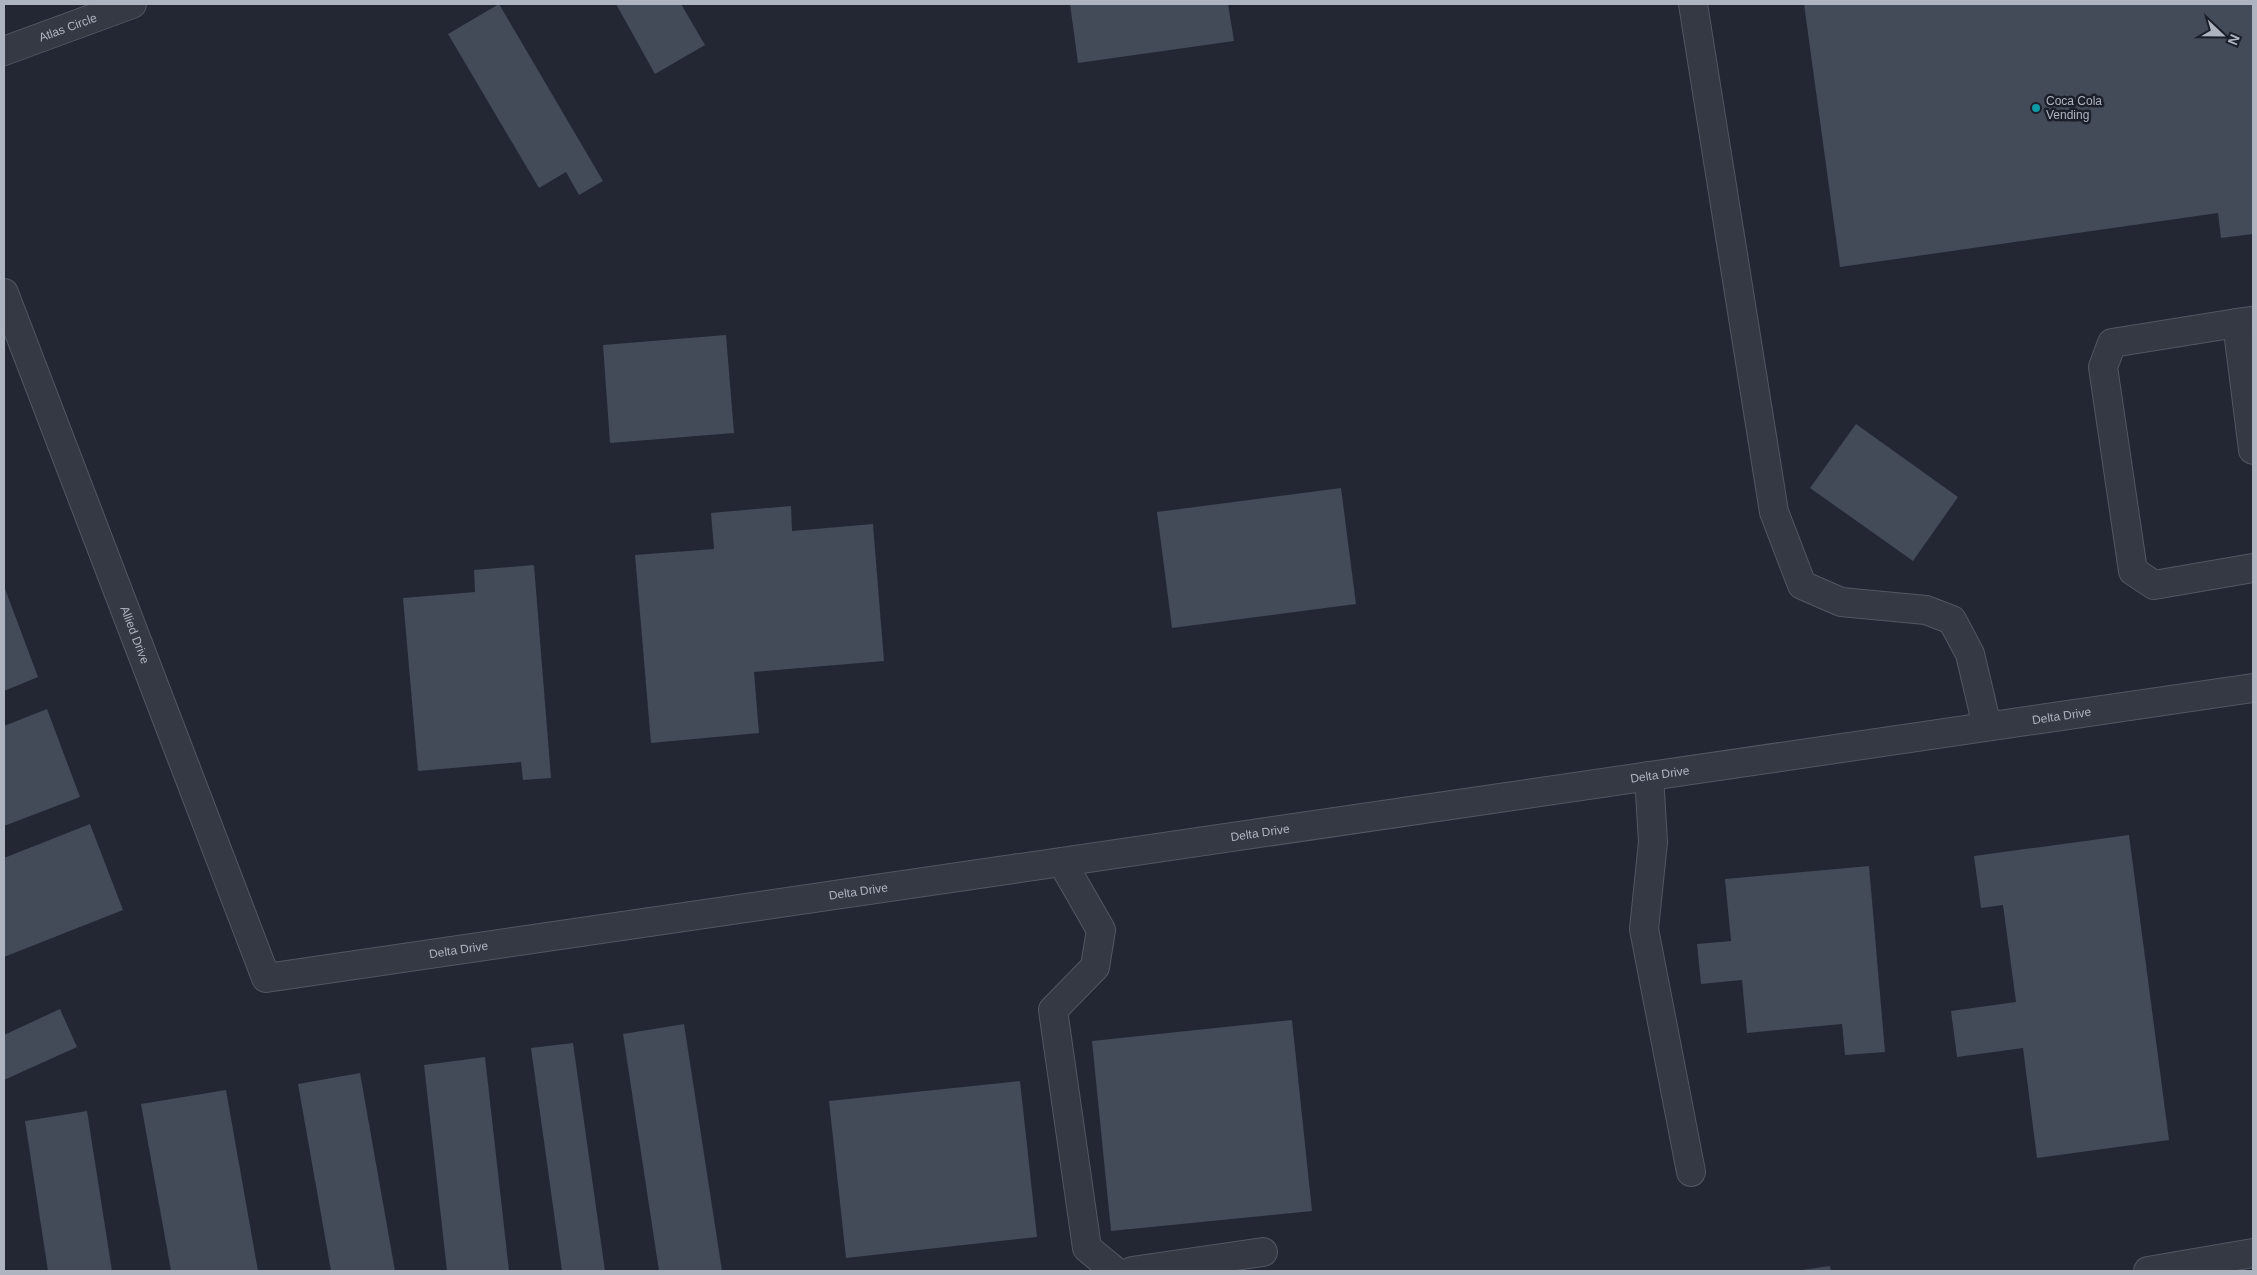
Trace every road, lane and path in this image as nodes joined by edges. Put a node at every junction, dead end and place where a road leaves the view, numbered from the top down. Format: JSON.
{"nodes":[{"id":1,"x":132,"y":4,"type":"edge"},
{"id":2,"x":1693,"y":4,"type":"edge"},
{"id":3,"x":4,"y":51,"type":"edge"},
{"id":4,"x":4,"y":293,"type":"edge"},
{"id":5,"x":2245,"y":322,"type":"edge"},
{"id":6,"x":2253,"y":450,"type":"edge"},
{"id":7,"x":2253,"y":568,"type":"edge"},
{"id":8,"x":2253,"y":688,"type":"edge"},
{"id":9,"x":1987,"y":726,"type":"junction"},
{"id":10,"x":1649,"y":776,"type":"junction"},
{"id":11,"x":1062,"y":862,"type":"junction"},
{"id":12,"x":266,"y":978,"type":"joint"},
{"id":13,"x":1691,"y":1172,"type":"dead end"},
{"id":14,"x":1263,"y":1252,"type":"dead end"},
{"id":15,"x":2253,"y":1253,"type":"edge"},
{"id":16,"x":1115,"y":1271,"type":"edge"},
{"id":17,"x":1132,"y":1271,"type":"edge"},
{"id":18,"x":2148,"y":1271,"type":"edge"}],
"edges":[{"from":1,"to":3,"type":"street","name":"Atlas Circle"},
{"from":2,"to":9,"type":"street"},
{"from":4,"to":12,"type":"street","name":"Allied Drive"},
{"from":5,"to":6,"type":"street"},
{"from":5,"to":7,"type":"street"},
{"from":8,"to":9,"type":"street","name":"Delta Drive"},
{"from":9,"to":10,"type":"street","name":"Delta Drive"},
{"from":10,"to":11,"type":"street","name":"Delta Drive"},
{"from":10,"to":13,"type":"street"},
{"from":11,"to":12,"type":"street","name":"Delta Drive"},
{"from":11,"to":16,"type":"street"},
{"from":14,"to":17,"type":"street"},
{"from":15,"to":18,"type":"street"}]}
